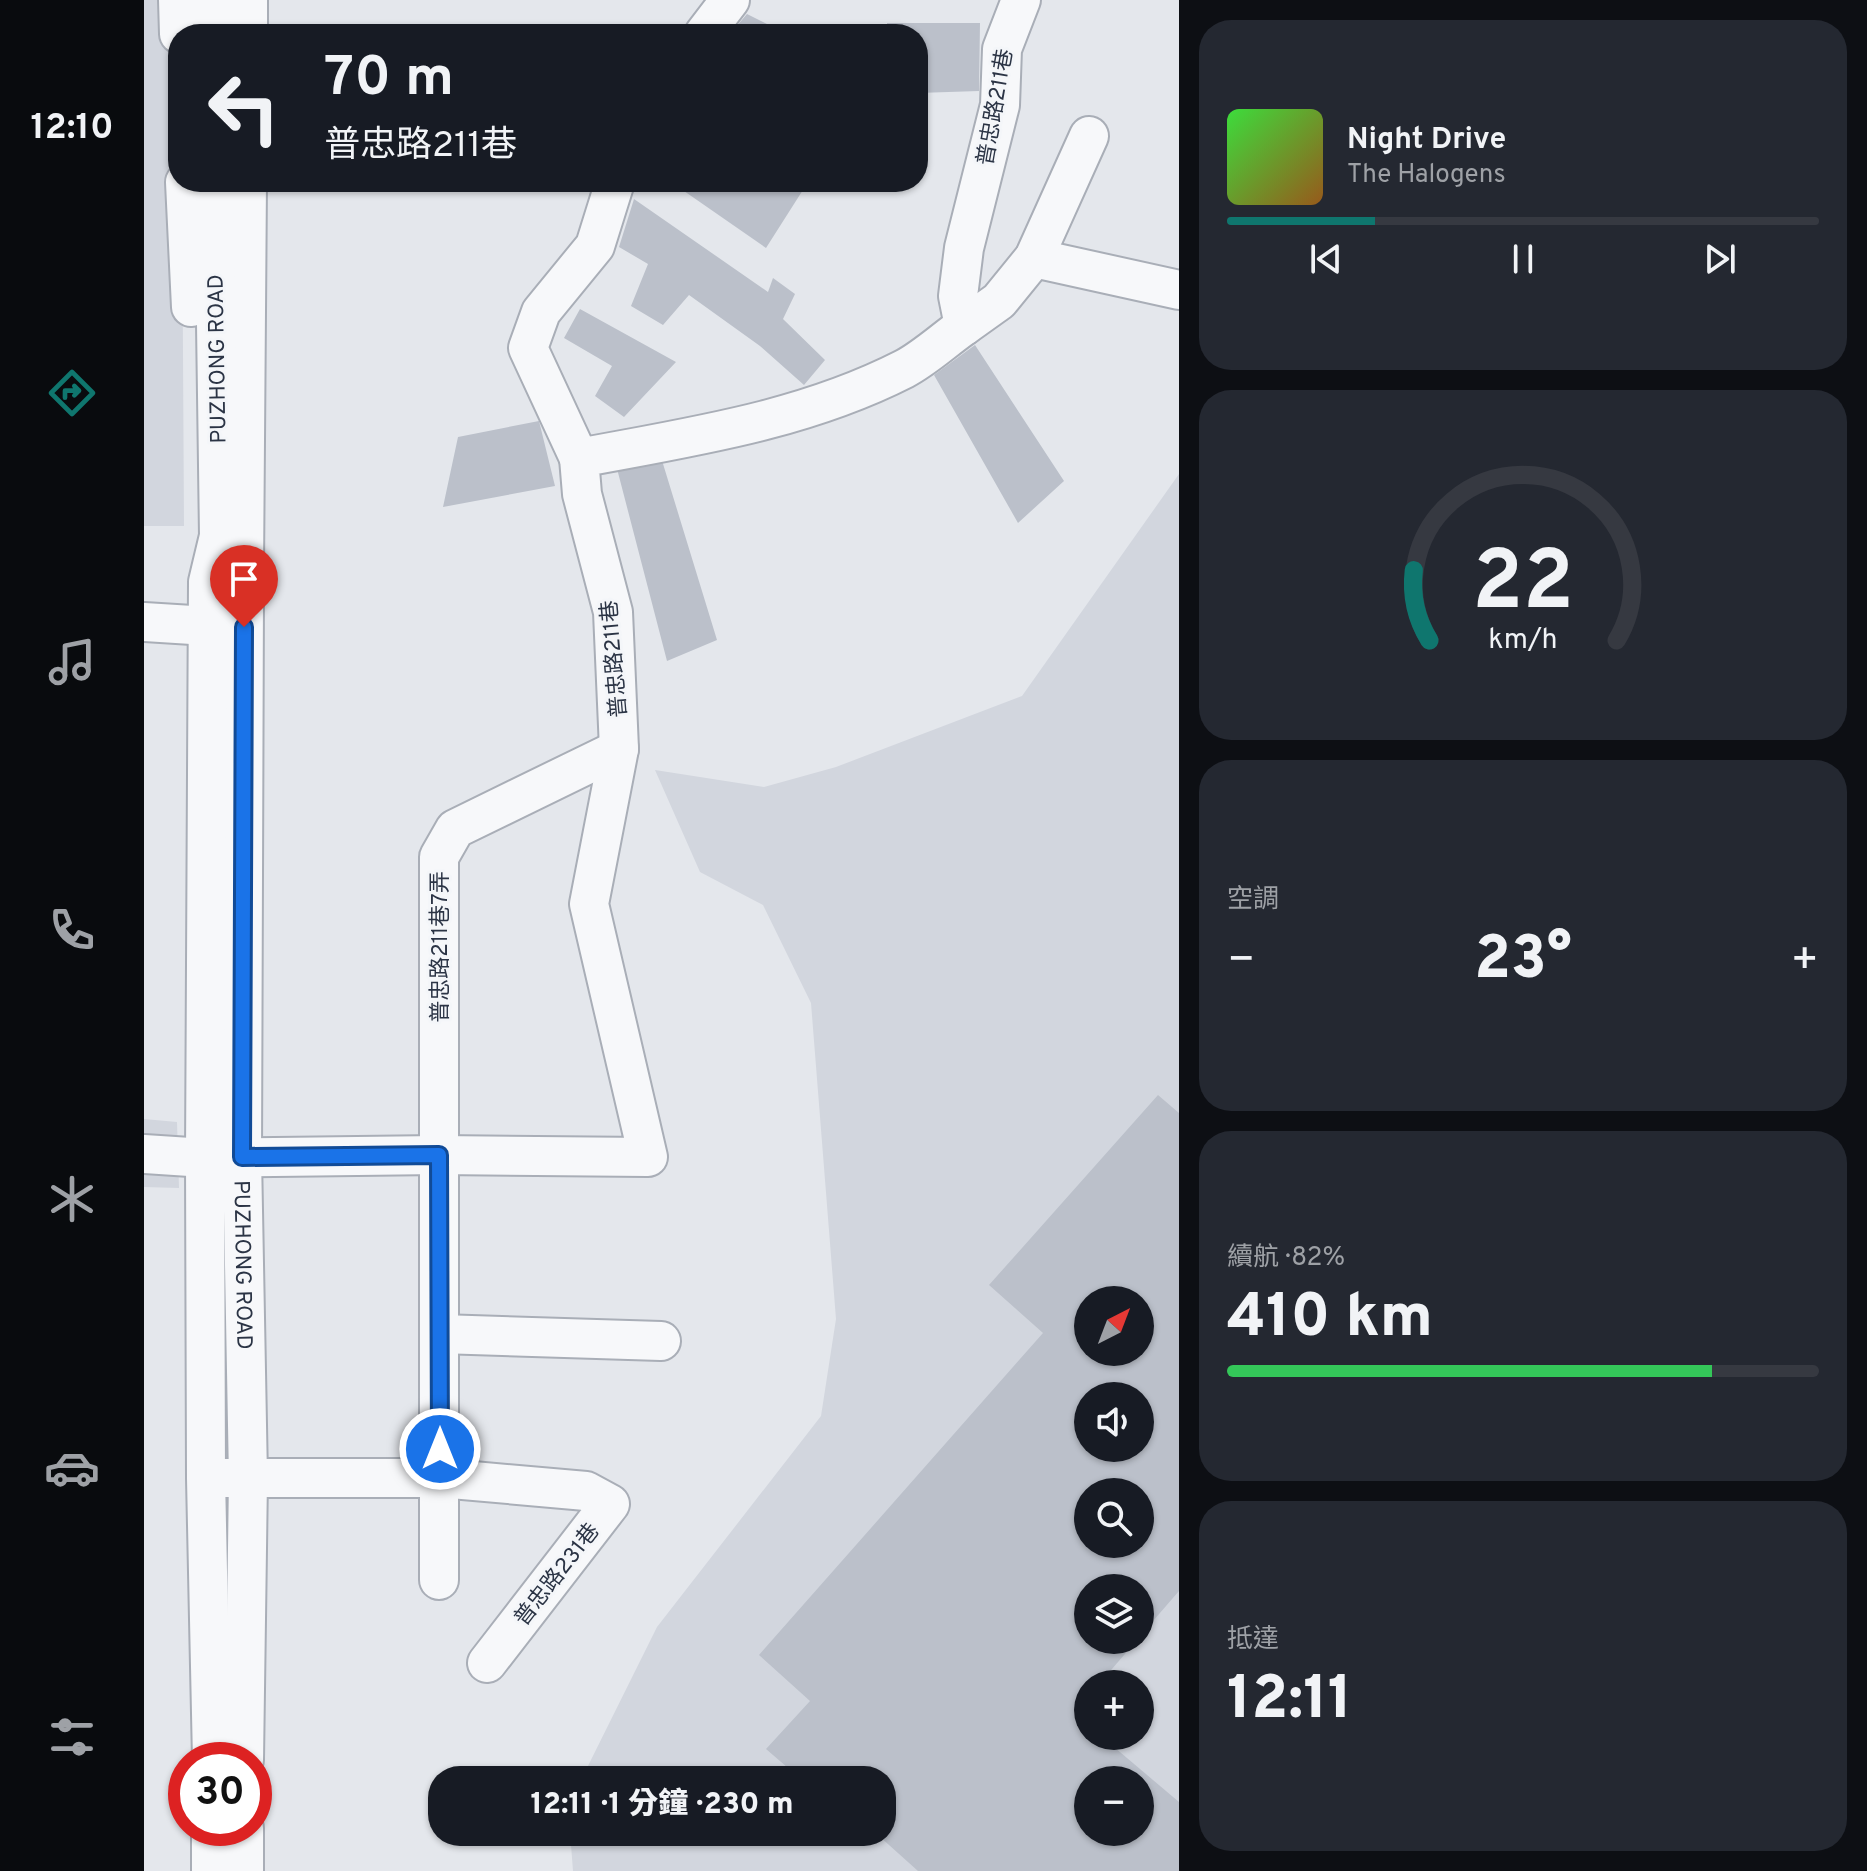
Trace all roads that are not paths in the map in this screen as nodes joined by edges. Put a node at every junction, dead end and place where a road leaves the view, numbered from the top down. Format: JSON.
{"nodes":[{"id":1,"x":178,"y":0,"type":"edge"},
{"id":2,"x":212,"y":0,"type":"edge"},
{"id":3,"x":248,"y":0,"type":"edge"},
{"id":4,"x":730,"y":0,"type":"edge"},
{"id":5,"x":1021,"y":0,"type":"edge"},
{"id":6,"x":179,"y":24,"type":"edge"},
{"id":7,"x":213,"y":24,"type":"edge"},
{"id":8,"x":248,"y":24,"type":"edge"},
{"id":9,"x":712,"y":24,"type":"edge"},
{"id":10,"x":1089,"y":136,"type":"dead end"},
{"id":11,"x":185,"y":192,"type":"edge"},
{"id":12,"x":214,"y":192,"type":"edge"},
{"id":13,"x":247,"y":192,"type":"edge"},
{"id":14,"x":612,"y":192,"type":"edge"},
{"id":15,"x":1034,"y":258,"type":"junction"},
{"id":16,"x":1179,"y":290,"type":"edge"},
{"id":17,"x":964,"y":326,"type":"junction"},
{"id":18,"x":579,"y":458,"type":"junction"},
{"id":19,"x":219,"y":536,"type":"junction"},
{"id":20,"x":208,"y":582,"type":"junction"},
{"id":21,"x":244,"y":595,"type":"junction"},
{"id":22,"x":144,"y":622,"type":"edge"},
{"id":23,"x":208,"y":626,"type":"junction"},
{"id":24,"x":619,"y":749,"type":"junction"},
{"id":25,"x":144,"y":1154,"type":"edge"},
{"id":26,"x":439,"y":1155,"type":"junction"},
{"id":27,"x":242,"y":1157,"type":"junction"},
{"id":28,"x":205,"y":1158,"type":"junction"},
{"id":29,"x":440,"y":1334,"type":"junction"},
{"id":30,"x":661,"y":1341,"type":"dead end"},
{"id":31,"x":206,"y":1478,"type":"junction"},
{"id":32,"x":248,"y":1478,"type":"junction"},
{"id":33,"x":440,"y":1478,"type":"junction"},
{"id":34,"x":439,"y":1580,"type":"dead end"},
{"id":35,"x":487,"y":1663,"type":"dead end"},
{"id":36,"x":212,"y":1742,"type":"edge"},
{"id":37,"x":244,"y":1742,"type":"edge"},
{"id":38,"x":211,"y":1846,"type":"edge"},
{"id":39,"x":244,"y":1846,"type":"edge"},
{"id":40,"x":211,"y":1871,"type":"edge"},
{"id":41,"x":244,"y":1871,"type":"edge"}],
"edges":[{"from":1,"to":6,"type":"street"},
{"from":2,"to":7,"type":"street"},
{"from":3,"to":8,"type":"street"},
{"from":4,"to":9,"type":"street"},
{"from":5,"to":17,"type":"street","name":"普忠路211巷"},
{"from":10,"to":15,"type":"street"},
{"from":11,"to":20,"type":"street"},
{"from":12,"to":19,"type":"street","name":"PUZHONG ROAD"},
{"from":13,"to":21,"type":"street"},
{"from":14,"to":18,"type":"street","name":"普忠路211巷"},
{"from":15,"to":16,"type":"street"},
{"from":15,"to":17,"type":"street"},
{"from":17,"to":18,"type":"street"},
{"from":18,"to":24,"type":"street","name":"普忠路211巷"},
{"from":19,"to":20,"type":"street","name":"PUZHONG ROAD"},
{"from":19,"to":21,"type":"street","name":"PUZHONG ROAD"},
{"from":20,"to":23,"type":"street","name":"PUZHONG ROAD"},
{"from":21,"to":27,"type":"street","name":"PUZHONG ROAD"},
{"from":22,"to":23,"type":"street"},
{"from":23,"to":28,"type":"street","name":"PUZHONG ROAD"},
{"from":24,"to":26,"type":"street","name":"普忠路211巷7弄"},
{"from":24,"to":26,"type":"street","name":"普忠路211巷"},
{"from":25,"to":28,"type":"street","name":"普忠路211巷"},
{"from":26,"to":27,"type":"street","name":"普忠路211巷"},
{"from":26,"to":29,"type":"street","name":"普忠路211巷7弄"},
{"from":27,"to":28,"type":"street","name":"普忠路211巷"},
{"from":27,"to":32,"type":"street","name":"PUZHONG ROAD"},
{"from":28,"to":31,"type":"street","name":"PUZHONG ROAD"},
{"from":29,"to":30,"type":"street"},
{"from":29,"to":33,"type":"street","name":"普忠路211巷7弄"},
{"from":31,"to":32,"type":"street","name":"普忠路231巷"},
{"from":31,"to":36,"type":"street","name":"PUZHONG ROAD"},
{"from":32,"to":33,"type":"street","name":"普忠路231巷"},
{"from":32,"to":37,"type":"street","name":"PUZHONG ROAD"},
{"from":33,"to":34,"type":"street","name":"普忠路211巷7弄"},
{"from":33,"to":35,"type":"street","name":"普忠路231巷"},
{"from":38,"to":40,"type":"street"},
{"from":39,"to":41,"type":"street"}]}
